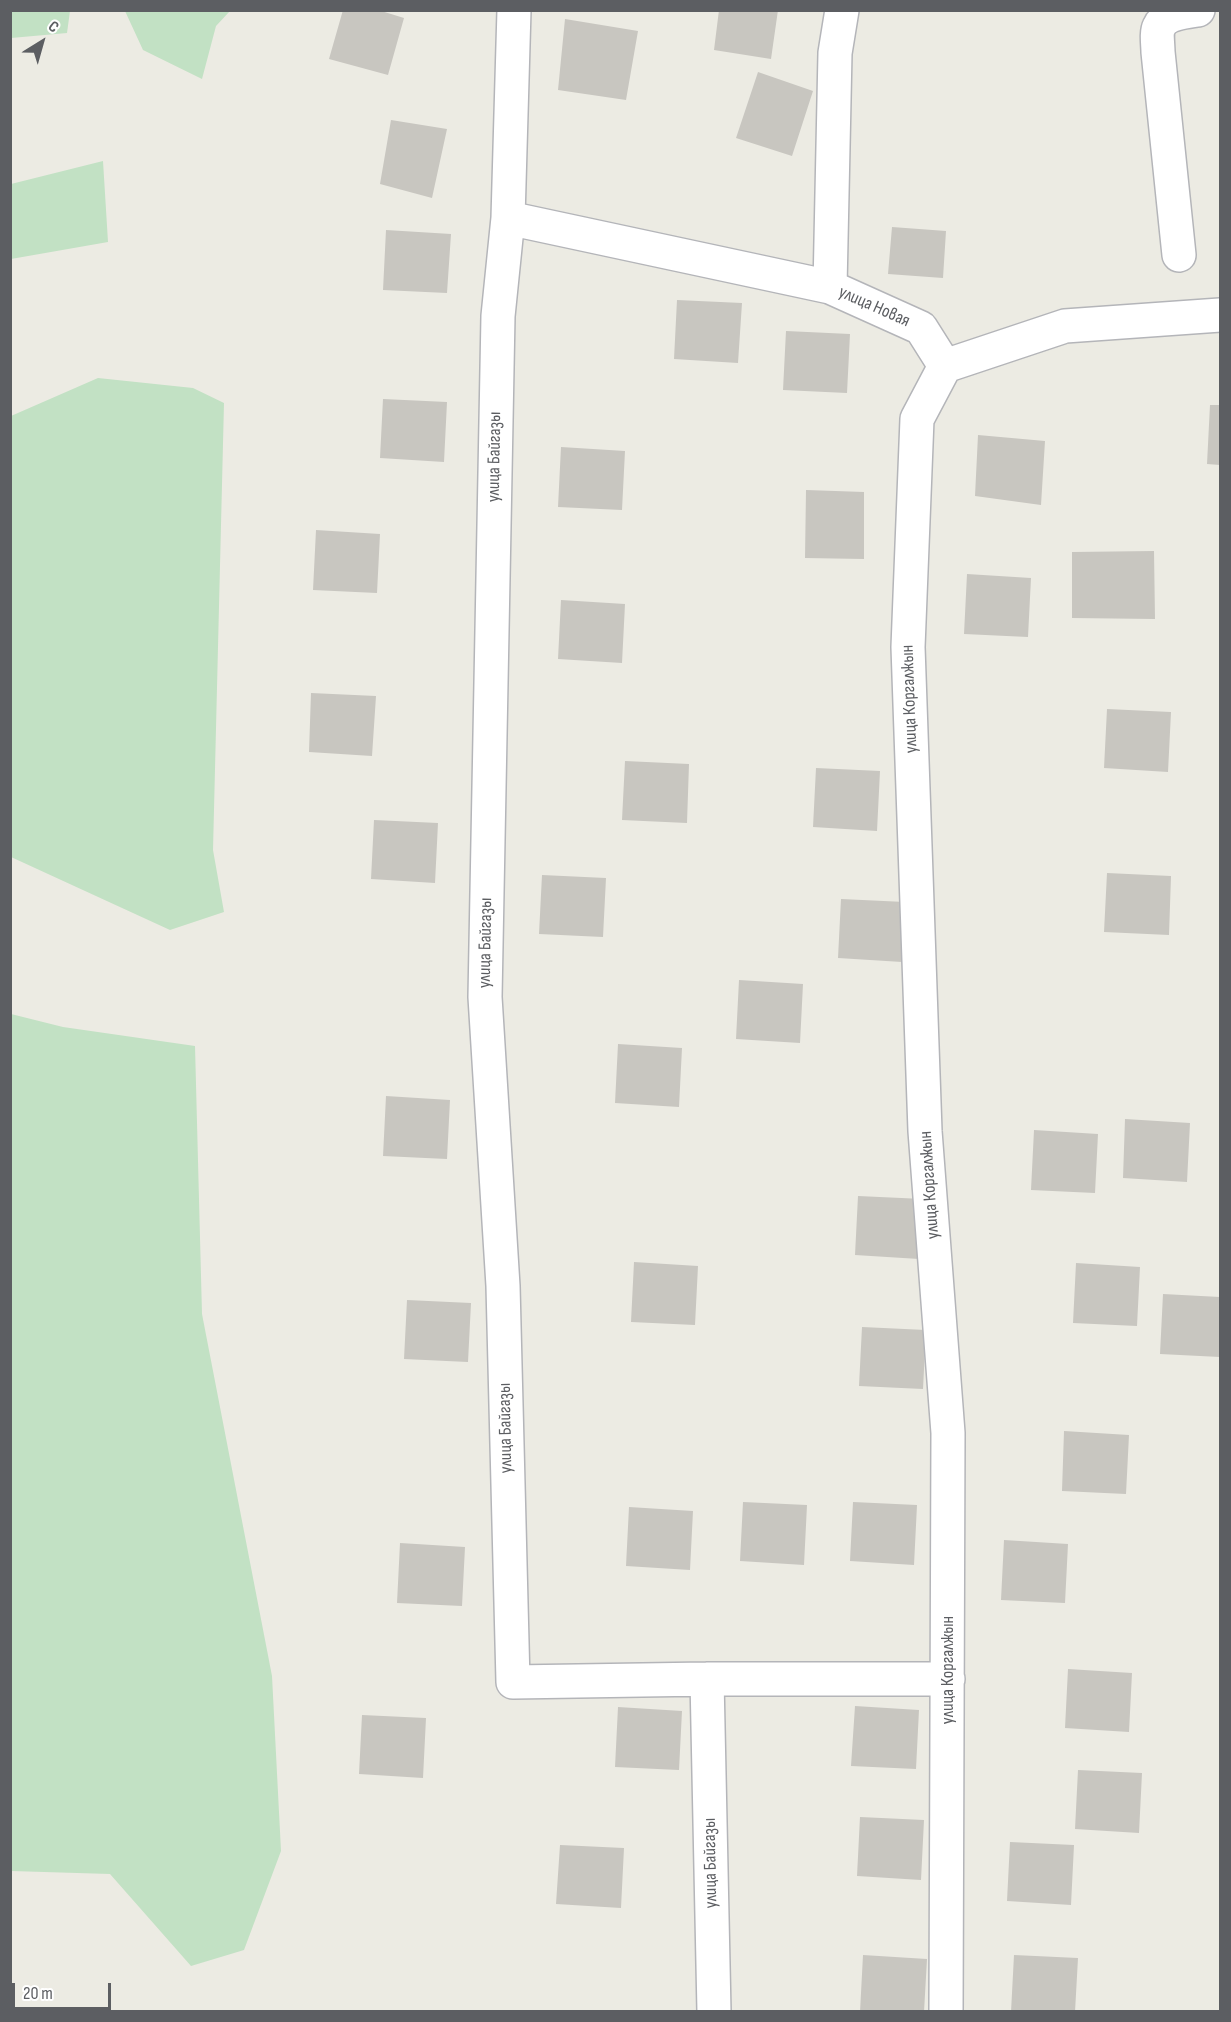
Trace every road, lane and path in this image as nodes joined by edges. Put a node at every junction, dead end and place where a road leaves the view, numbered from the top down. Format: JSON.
{"nodes":[{"id":1,"x":514,"y":10,"type":"edge"},
{"id":2,"x":842,"y":10,"type":"edge"},
{"id":3,"x":1198,"y":10,"type":"edge"},
{"id":4,"x":508,"y":218,"type":"junction"},
{"id":5,"x":1179,"y":255,"type":"dead end"},
{"id":6,"x":830,"y":287,"type":"junction"},
{"id":7,"x":1221,"y":315,"type":"edge"},
{"id":8,"x":945,"y":366,"type":"junction"},
{"id":9,"x":707,"y":1678,"type":"junction"},
{"id":10,"x":948,"y":1679,"type":"junction"},
{"id":11,"x":714,"y":2012,"type":"edge"},
{"id":12,"x":946,"y":2012,"type":"edge"}],
"edges":[{"from":1,"to":4,"type":"street","name":"улица Байгазы"},
{"from":2,"to":6,"type":"street"},
{"from":3,"to":5,"type":"street"},
{"from":4,"to":6,"type":"street","name":"улица Новая"},
{"from":4,"to":9,"type":"street","name":"улица Байгазы"},
{"from":6,"to":8,"type":"street","name":"улица Новая"},
{"from":7,"to":8,"type":"street"},
{"from":8,"to":10,"type":"street","name":"улица Коргалжын"},
{"from":9,"to":10,"type":"street","name":"улица Байгазы"},
{"from":9,"to":11,"type":"street","name":"улица Байгазы"},
{"from":10,"to":12,"type":"street","name":"улица Коргалжын"}]}
